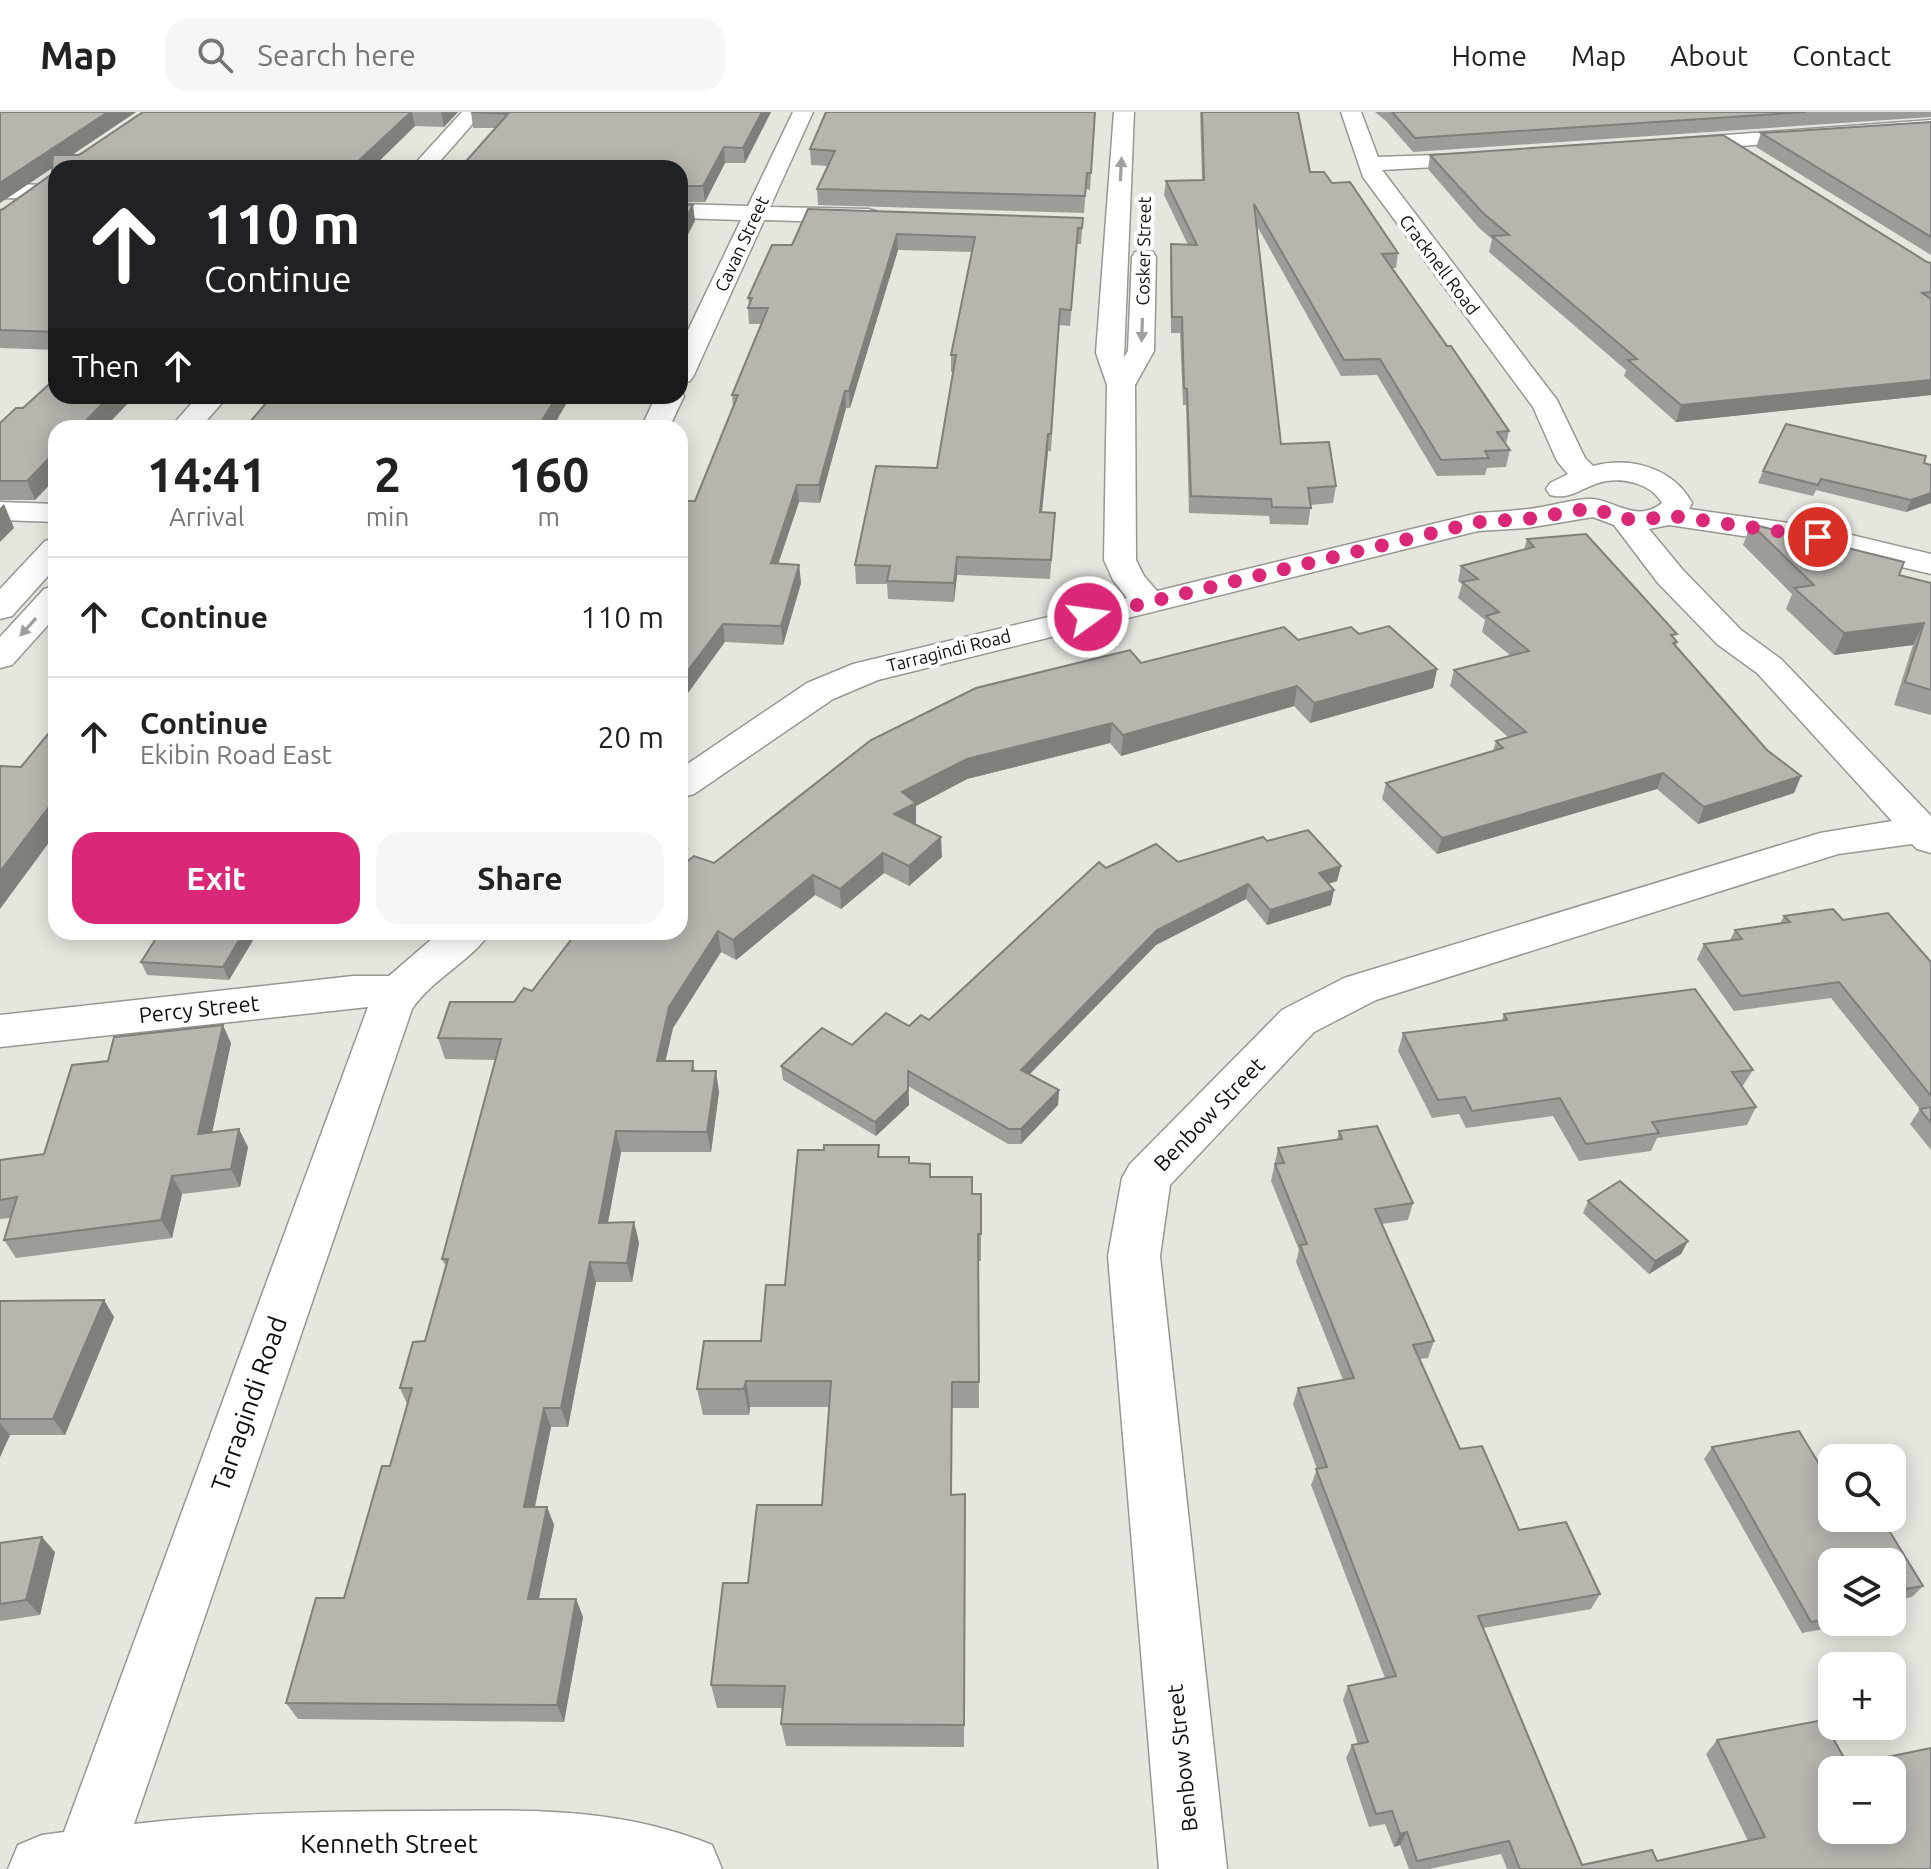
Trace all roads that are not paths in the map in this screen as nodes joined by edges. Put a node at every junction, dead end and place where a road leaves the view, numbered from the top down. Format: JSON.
{"nodes":[{"id":1,"x":473,"y":112,"type":"edge"},
{"id":2,"x":803,"y":112,"type":"edge"},
{"id":3,"x":1124,"y":112,"type":"edge"},
{"id":4,"x":1144,"y":112,"type":"edge"},
{"id":5,"x":1351,"y":112,"type":"edge"},
{"id":6,"x":1771,"y":117,"type":"edge"},
{"id":7,"x":1931,"y":126,"type":"edge"},
{"id":8,"x":1801,"y":136,"type":"junction"},
{"id":9,"x":1726,"y":141,"type":"junction"},
{"id":10,"x":1658,"y":146,"type":"edge"},
{"id":11,"x":1145,"y":154,"type":"dead end"},
{"id":12,"x":1505,"y":157,"type":"edge"},
{"id":13,"x":429,"y":160,"type":"edge"},
{"id":14,"x":1757,"y":161,"type":"edge"},
{"id":15,"x":1367,"y":164,"type":"junction"},
{"id":16,"x":0,"y":191,"type":"edge"},
{"id":17,"x":46,"y":192,"type":"edge"},
{"id":18,"x":688,"y":211,"type":"edge"},
{"id":19,"x":7,"y":213,"type":"edge"},
{"id":20,"x":756,"y":213,"type":"junction"},
{"id":21,"x":897,"y":217,"type":"edge"},
{"id":22,"x":1086,"y":223,"type":"edge"},
{"id":23,"x":1118,"y":224,"type":"junction"},
{"id":24,"x":1145,"y":241,"type":"dead end"},
{"id":25,"x":688,"y":358,"type":"edge"},
{"id":26,"x":1121,"y":385,"type":"junction"},
{"id":27,"x":206,"y":404,"type":"edge"},
{"id":28,"x":1547,"y":406,"type":"junction"},
{"id":29,"x":192,"y":420,"type":"edge"},
{"id":30,"x":1631,"y":473,"type":"junction"},
{"id":31,"x":1585,"y":490,"type":"junction"},
{"id":32,"x":1665,"y":507,"type":"junction"},
{"id":33,"x":0,"y":511,"type":"edge"},
{"id":34,"x":48,"y":513,"type":"edge"},
{"id":35,"x":1625,"y":519,"type":"junction"},
{"id":36,"x":48,"y":557,"type":"edge"},
{"id":37,"x":1931,"y":564,"type":"edge"},
{"id":38,"x":1149,"y":602,"type":"junction"},
{"id":39,"x":48,"y":605,"type":"edge"},
{"id":40,"x":0,"y":609,"type":"edge"},
{"id":41,"x":0,"y":658,"type":"edge"},
{"id":42,"x":1769,"y":666,"type":"junction"},
{"id":43,"x":688,"y":781,"type":"edge"},
{"id":44,"x":1926,"y":835,"type":"edge"},
{"id":45,"x":460,"y":940,"type":"edge"},
{"id":46,"x":399,"y":991,"type":"junction"},
{"id":47,"x":0,"y":1031,"type":"edge"},
{"id":48,"x":292,"y":1856,"type":"edge"},
{"id":49,"x":64,"y":1866,"type":"edge"},
{"id":50,"x":688,"y":1869,"type":"edge"},
{"id":51,"x":1193,"y":1869,"type":"edge"}],
"edges":[{"from":1,"to":13,"type":"street"},
{"from":2,"to":20,"type":"street","name":"Cavan Street"},
{"from":23,"to":3,"type":"street","name":"Cosker Street","one_way":true},
{"from":4,"to":11,"type":"street"},
{"from":5,"to":15,"type":"street","name":"Cracknell Road"},
{"from":6,"to":8,"type":"street"},
{"from":7,"to":8,"type":"street"},
{"from":8,"to":9,"type":"street"},
{"from":9,"to":10,"type":"street"},
{"from":9,"to":14,"type":"street"},
{"from":12,"to":15,"type":"street"},
{"from":15,"to":28,"type":"street","name":"Cracknell Road"},
{"from":16,"to":17,"type":"street"},
{"from":17,"to":19,"type":"street"},
{"from":18,"to":20,"type":"street"},
{"from":20,"to":21,"type":"street"},
{"from":20,"to":25,"type":"street","name":"Cavan Street"},
{"from":22,"to":23,"type":"street"},
{"from":23,"to":26,"type":"street","name":"Cosker Street"},
{"from":24,"to":26,"type":"street","name":"Cosker Street","one_way":true},
{"from":26,"to":38,"type":"street","name":"Cosker Street"},
{"from":27,"to":29,"type":"street"},
{"from":28,"to":30,"type":"street","name":"Cracknell Road"},
{"from":28,"to":31,"type":"street","name":"Cracknell Road"},
{"from":30,"to":31,"type":"street","name":"Tarragindi Road"},
{"from":30,"to":32,"type":"street"},
{"from":31,"to":35,"type":"street"},
{"from":31,"to":38,"type":"street","name":"Tarragindi Road"},
{"from":32,"to":35,"type":"street"},
{"from":32,"to":37,"type":"street"},
{"from":32,"to":42,"type":"street"},
{"from":33,"to":34,"type":"street"},
{"from":35,"to":42,"type":"street"},
{"from":36,"to":40,"type":"street"},
{"from":38,"to":43,"type":"street","name":"Tarragindi Road"},
{"from":39,"to":41,"type":"street","one_way":true},
{"from":42,"to":44,"type":"street"},
{"from":44,"to":51,"type":"street","name":"Benbow Street"},
{"from":45,"to":46,"type":"street","name":"Tarragindi Road"},
{"from":46,"to":47,"type":"street","name":"Percy Street"},
{"from":46,"to":49,"type":"street","name":"Tarragindi Road"},
{"from":48,"to":49,"type":"street","name":"Kenneth Street"},
{"from":48,"to":50,"type":"street","name":"Kenneth Street"}]}
